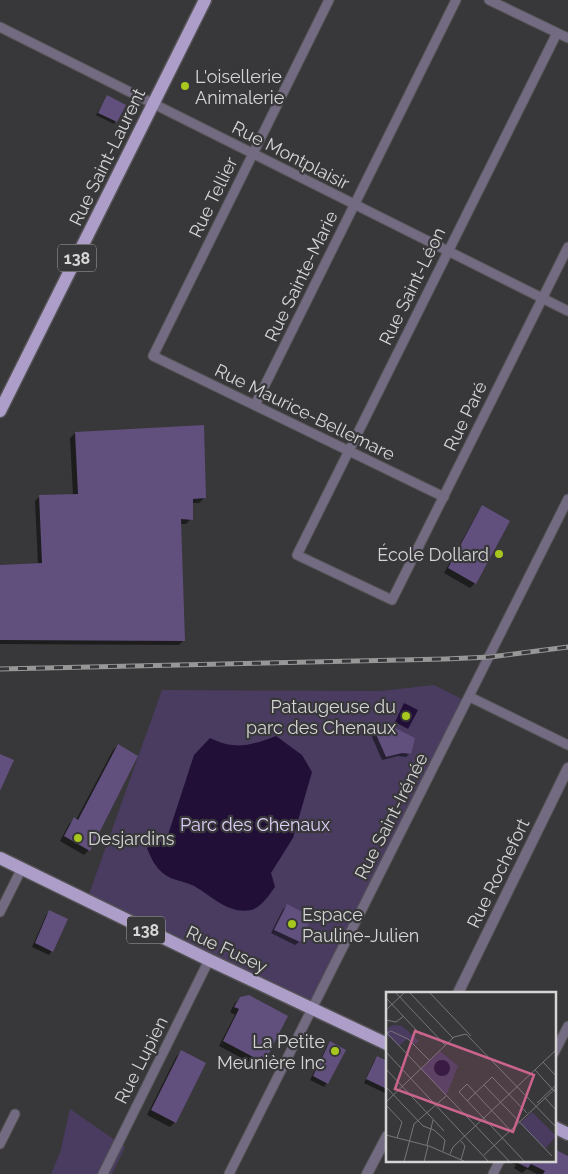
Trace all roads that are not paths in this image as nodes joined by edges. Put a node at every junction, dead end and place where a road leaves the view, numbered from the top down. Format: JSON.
{"nodes":[{"id":1,"x":206,"y":0,"type":"edge"},
{"id":2,"x":330,"y":0,"type":"edge"},
{"id":3,"x":456,"y":0,"type":"edge"},
{"id":4,"x":489,"y":0,"type":"edge"},
{"id":5,"x":0,"y":27,"type":"edge"},
{"id":6,"x":557,"y":33,"type":"junction"},
{"id":7,"x":568,"y":38,"type":"edge"},
{"id":8,"x":153,"y":104,"type":"junction"},
{"id":9,"x":253,"y":154,"type":"junction"},
{"id":10,"x":354,"y":205,"type":"junction"},
{"id":11,"x":568,"y":247,"type":"edge"},
{"id":12,"x":447,"y":252,"type":"junction"},
{"id":13,"x":542,"y":298,"type":"junction"},
{"id":14,"x":568,"y":312,"type":"edge"},
{"id":15,"x":153,"y":356,"type":"joint"},
{"id":16,"x":255,"y":405,"type":"junction"},
{"id":17,"x":0,"y":411,"type":"edge"},
{"id":18,"x":349,"y":451,"type":"junction"},
{"id":19,"x":444,"y":497,"type":"junction"},
{"id":20,"x":568,"y":499,"type":"edge"},
{"id":21,"x":392,"y":600,"type":"joint"},
{"id":22,"x":470,"y":697,"type":"junction"},
{"id":23,"x":568,"y":745,"type":"edge"},
{"id":24,"x":568,"y":768,"type":"edge"},
{"id":25,"x":0,"y":858,"type":"edge"},
{"id":26,"x":22,"y":868,"type":"junction"},
{"id":27,"x":0,"y":912,"type":"edge"},
{"id":28,"x":209,"y":960,"type":"junction"},
{"id":29,"x":458,"y":992,"type":"edge"},
{"id":30,"x":312,"y":1008,"type":"junction"},
{"id":31,"x":568,"y":1026,"type":"edge"},
{"id":32,"x":386,"y":1044,"type":"edge"},
{"id":33,"x":556,"y":1049,"type":"edge"},
{"id":34,"x":15,"y":1114,"type":"dead end"},
{"id":35,"x":556,"y":1128,"type":"edge"},
{"id":36,"x":568,"y":1134,"type":"edge"},
{"id":37,"x":386,"y":1138,"type":"edge"},
{"id":38,"x":0,"y":1144,"type":"edge"},
{"id":39,"x":499,"y":1162,"type":"edge"},
{"id":40,"x":103,"y":1174,"type":"edge"},
{"id":41,"x":229,"y":1174,"type":"edge"},
{"id":42,"x":368,"y":1174,"type":"edge"},
{"id":43,"x":493,"y":1174,"type":"edge"}],
"edges":[{"from":1,"to":8,"type":"main road","name":"Rue Saint-Laurent","number":"138"},
{"from":2,"to":9,"type":"street","name":"Rue Tellier"},
{"from":3,"to":10,"type":"street","name":"Rue Sainte-Marie"},
{"from":4,"to":6,"type":"street"},
{"from":5,"to":8,"type":"street","name":"Rue Montplaisir"},
{"from":6,"to":7,"type":"street"},
{"from":6,"to":12,"type":"street","name":"Rue Saint-Léon"},
{"from":8,"to":9,"type":"street","name":"Rue Montplaisir"},
{"from":8,"to":17,"type":"main road","name":"Rue Saint-Laurent","number":"138"},
{"from":9,"to":10,"type":"street","name":"Rue Montplaisir"},
{"from":9,"to":15,"type":"street","name":"Rue Tellier"},
{"from":10,"to":12,"type":"street","name":"Rue Montplaisir"},
{"from":10,"to":16,"type":"street","name":"Rue Sainte-Marie"},
{"from":11,"to":13,"type":"street","name":"Rue Paré"},
{"from":12,"to":13,"type":"street","name":"Rue Montplaisir"},
{"from":12,"to":18,"type":"street","name":"Rue Saint-Léon"},
{"from":13,"to":14,"type":"street","name":"Rue Montplaisir"},
{"from":13,"to":19,"type":"street","name":"Rue Paré"},
{"from":15,"to":16,"type":"street","name":"Rue Maurice-Bellemare"},
{"from":16,"to":18,"type":"street","name":"Rue Maurice-Bellemare"},
{"from":18,"to":19,"type":"street","name":"Rue Maurice-Bellemare"},
{"from":18,"to":21,"type":"street","name":"Rue Saint-Léon"},
{"from":19,"to":21,"type":"street","name":"Rue Paré"},
{"from":20,"to":22,"type":"street","name":"Rue Saint-Irénée"},
{"from":22,"to":23,"type":"street"},
{"from":22,"to":30,"type":"street","name":"Rue Saint-Irénée"},
{"from":24,"to":29,"type":"street","name":"Rue Rochefort"},
{"from":25,"to":26,"type":"main road","name":"Rue Fusey","number":"138"},
{"from":26,"to":27,"type":"street"},
{"from":26,"to":28,"type":"main road","name":"Rue Fusey","number":"138"},
{"from":28,"to":30,"type":"main road","name":"Rue Fusey","number":"138"},
{"from":28,"to":40,"type":"street","name":"Rue Lupien"},
{"from":30,"to":32,"type":"main road","name":"Rue Fusey","number":"138"},
{"from":30,"to":41,"type":"street","name":"Rue Saint-Irénée"},
{"from":31,"to":33,"type":"street"},
{"from":34,"to":38,"type":"street"},
{"from":35,"to":36,"type":"main road"},
{"from":37,"to":42,"type":"street"},
{"from":39,"to":43,"type":"street"}]}
